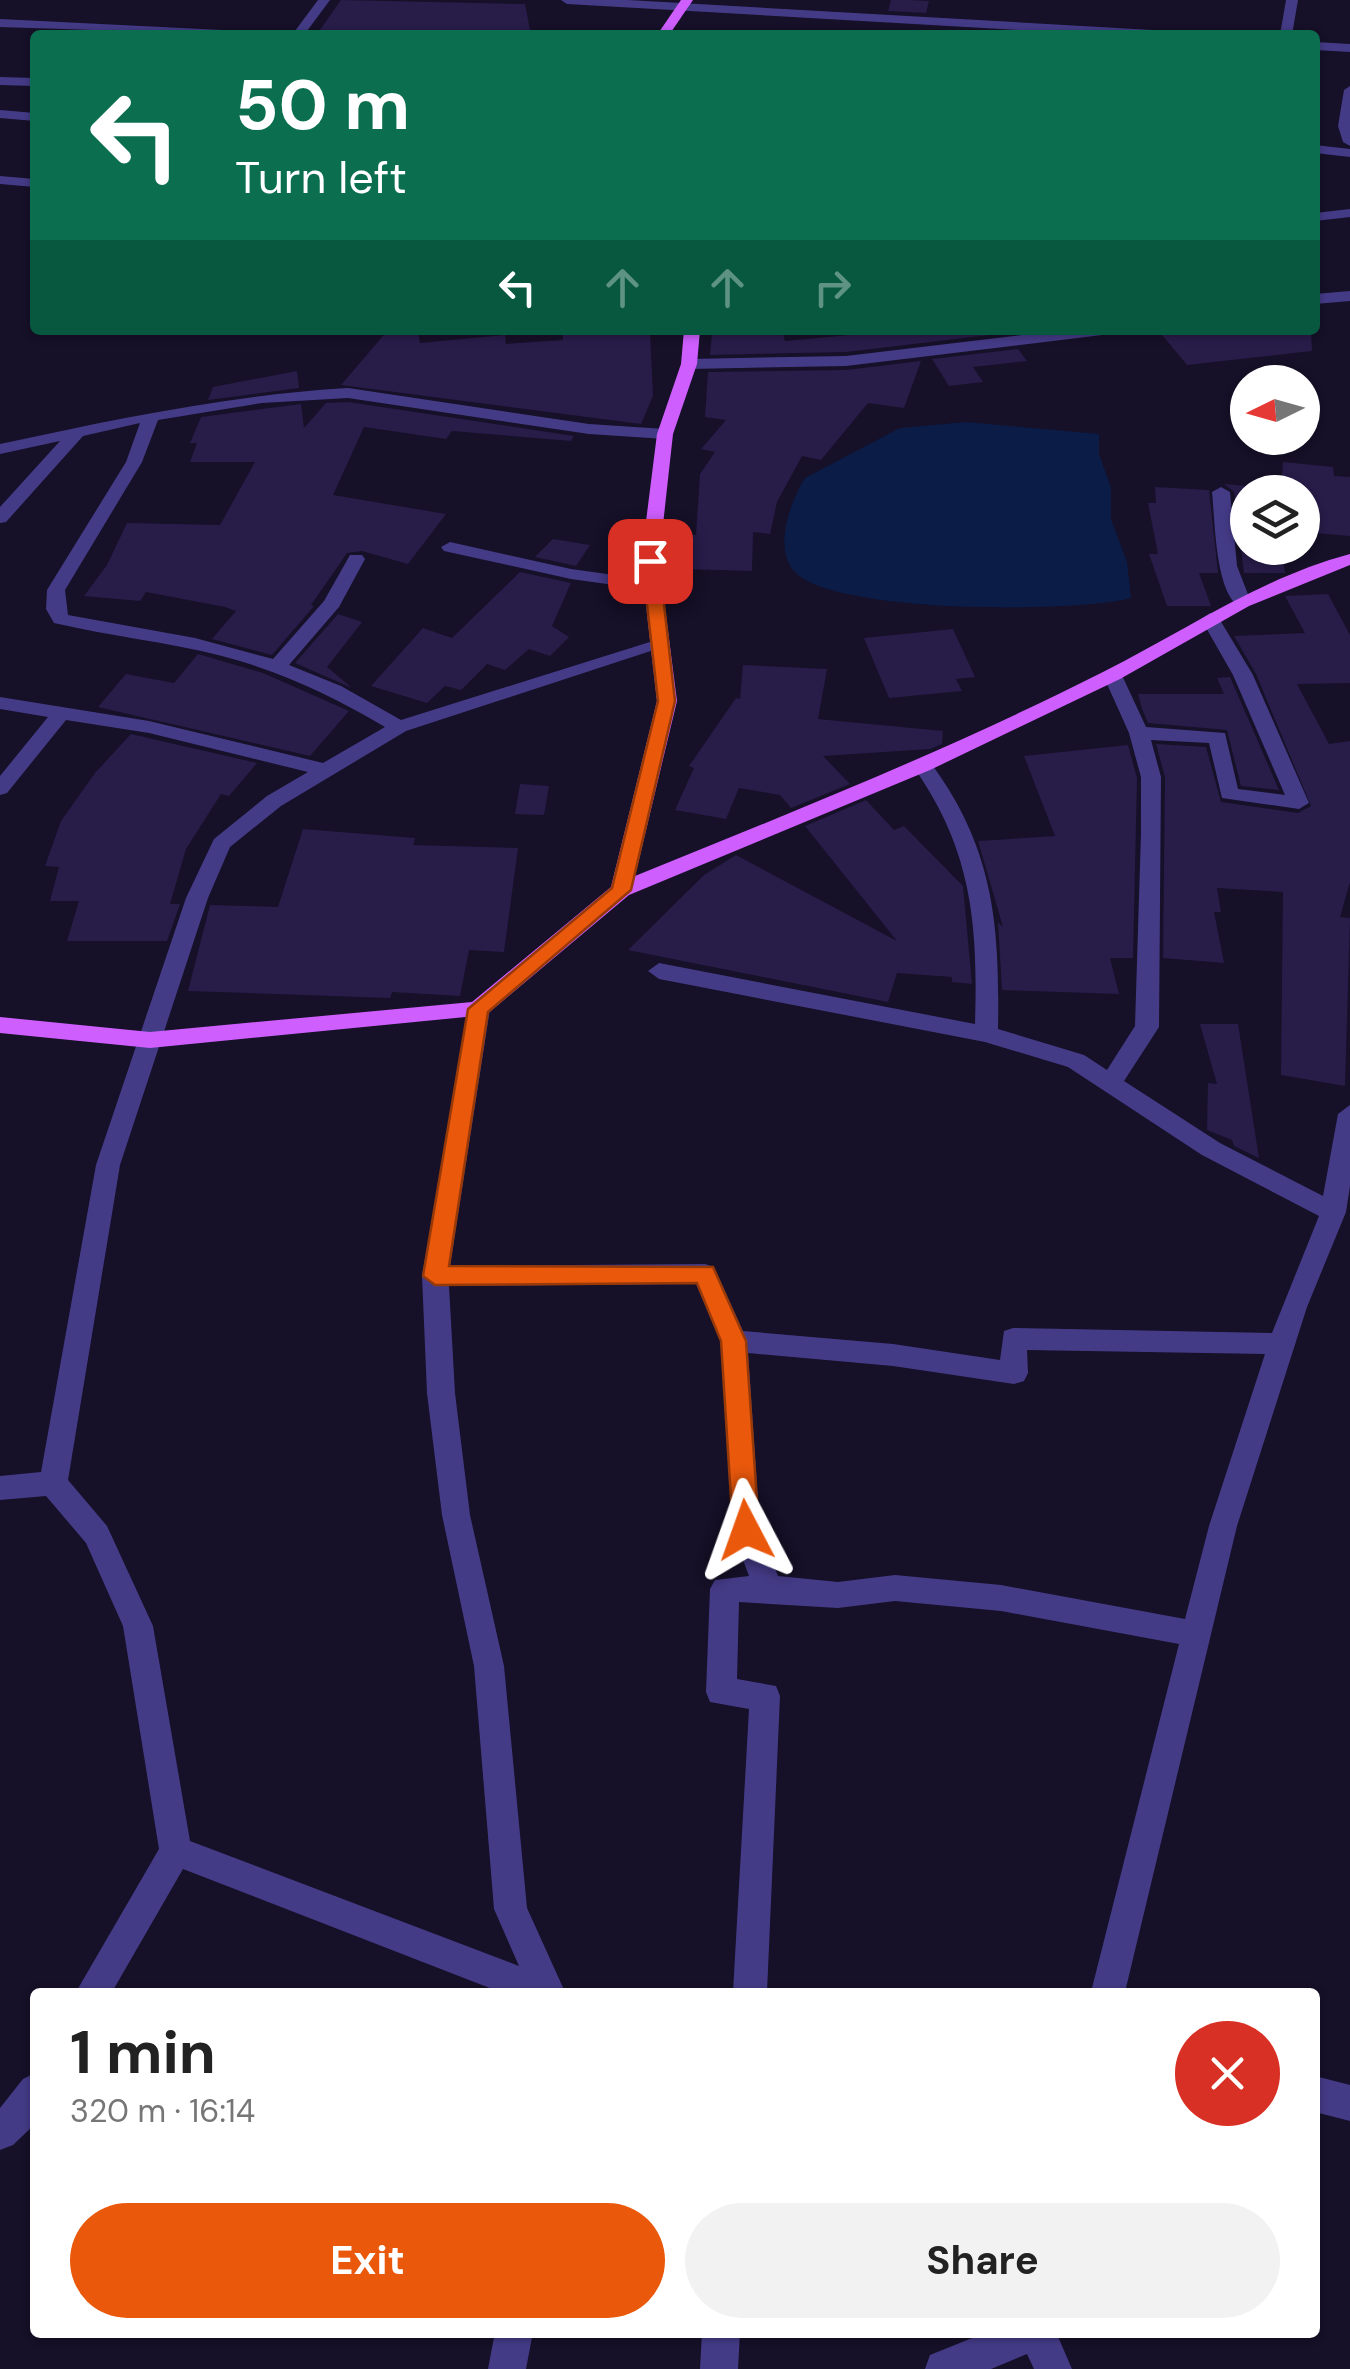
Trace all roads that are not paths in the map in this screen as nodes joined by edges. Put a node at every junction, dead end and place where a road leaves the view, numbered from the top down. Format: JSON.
{"nodes":[{"id":1,"x":324,"y":0,"type":"edge"},
{"id":2,"x":567,"y":0,"type":"edge"},
{"id":3,"x":826,"y":0,"type":"edge"},
{"id":4,"x":1292,"y":0,"type":"edge"},
{"id":5,"x":685,"y":4,"type":"edge"},
{"id":6,"x":814,"y":20,"type":"junction"},
{"id":7,"x":0,"y":24,"type":"edge"},
{"id":8,"x":954,"y":29,"type":"edge"},
{"id":9,"x":132,"y":30,"type":"edge"},
{"id":10,"x":302,"y":30,"type":"edge"},
{"id":11,"x":667,"y":30,"type":"edge"},
{"id":12,"x":1028,"y":30,"type":"edge"},
{"id":13,"x":1287,"y":30,"type":"edge"},
{"id":14,"x":1320,"y":46,"type":"edge"},
{"id":15,"x":1350,"y":48,"type":"edge"},
{"id":16,"x":0,"y":81,"type":"edge"},
{"id":17,"x":30,"y":82,"type":"edge"},
{"id":18,"x":1350,"y":90,"type":"edge"},
{"id":19,"x":0,"y":114,"type":"edge"},
{"id":20,"x":30,"y":117,"type":"edge"},
{"id":21,"x":1350,"y":142,"type":"edge"},
{"id":22,"x":1320,"y":149,"type":"edge"},
{"id":23,"x":1350,"y":152,"type":"edge"},
{"id":24,"x":0,"y":180,"type":"edge"},
{"id":25,"x":30,"y":183,"type":"edge"},
{"id":26,"x":1350,"y":213,"type":"edge"},
{"id":27,"x":1320,"y":216,"type":"edge"},
{"id":28,"x":1350,"y":296,"type":"edge"},
{"id":29,"x":1320,"y":299,"type":"edge"},
{"id":30,"x":692,"y":335,"type":"edge"},
{"id":31,"x":1061,"y":335,"type":"edge"},
{"id":32,"x":689,"y":364,"type":"junction"},
{"id":33,"x":151,"y":416,"type":"junction"},
{"id":34,"x":78,"y":432,"type":"junction"},
{"id":35,"x":665,"y":434,"type":"junction"},
{"id":36,"x":0,"y":449,"type":"edge"},
{"id":37,"x":1220,"y":492,"type":"dead end"},
{"id":38,"x":0,"y":518,"type":"edge"},
{"id":39,"x":450,"y":547,"type":"dead end"},
{"id":40,"x":1350,"y":558,"type":"edge"},
{"id":41,"x":356,"y":559,"type":"dead end"},
{"id":42,"x":650,"y":585,"type":"junction"},
{"id":43,"x":1242,"y":602,"type":"junction"},
{"id":44,"x":1210,"y":619,"type":"junction"},
{"id":45,"x":660,"y":645,"type":"junction"},
{"id":46,"x":276,"y":668,"type":"junction"},
{"id":47,"x":1112,"y":674,"type":"junction"},
{"id":48,"x":0,"y":703,"type":"edge"},
{"id":49,"x":61,"y":713,"type":"junction"},
{"id":50,"x":400,"y":727,"type":"junction"},
{"id":51,"x":1138,"y":733,"type":"junction"},
{"id":52,"x":923,"y":766,"type":"junction"},
{"id":53,"x":325,"y":770,"type":"junction"},
{"id":54,"x":0,"y":790,"type":"edge"},
{"id":55,"x":621,"y":890,"type":"junction"},
{"id":56,"x":659,"y":970,"type":"dead end"},
{"id":57,"x":478,"y":1009,"type":"junction"},
{"id":58,"x":0,"y":1026,"type":"edge"},
{"id":59,"x":986,"y":1034,"type":"junction"},
{"id":60,"x":150,"y":1040,"type":"junction"},
{"id":61,"x":1111,"y":1082,"type":"junction"},
{"id":62,"x":1350,"y":1114,"type":"edge"},
{"id":63,"x":1337,"y":1227,"type":"edge"},
{"id":64,"x":435,"y":1276,"type":"junction"},
{"id":65,"x":734,"y":1341,"type":"junction"},
{"id":66,"x":1282,"y":1344,"type":"junction"},
{"id":67,"x":53,"y":1483,"type":"junction"},
{"id":68,"x":0,"y":1488,"type":"edge"},
{"id":69,"x":768,"y":1588,"type":"junction"},
{"id":70,"x":1196,"y":1634,"type":"junction"},
{"id":71,"x":176,"y":1850,"type":"junction"},
{"id":72,"x":95,"y":1988,"type":"edge"},
{"id":73,"x":535,"y":1988,"type":"edge"},
{"id":74,"x":543,"y":1988,"type":"edge"},
{"id":75,"x":750,"y":1988,"type":"edge"},
{"id":76,"x":1109,"y":1988,"type":"edge"},
{"id":77,"x":1320,"y":2095,"type":"edge"},
{"id":78,"x":30,"y":2100,"type":"edge"},
{"id":79,"x":1350,"y":2103,"type":"edge"},
{"id":80,"x":0,"y":2132,"type":"edge"},
{"id":81,"x":513,"y":2338,"type":"edge"},
{"id":82,"x":721,"y":2338,"type":"edge"},
{"id":83,"x":1021,"y":2338,"type":"edge"},
{"id":84,"x":1039,"y":2338,"type":"edge"},
{"id":85,"x":507,"y":2369,"type":"edge"},
{"id":86,"x":719,"y":2369,"type":"edge"},
{"id":87,"x":944,"y":2369,"type":"edge"},
{"id":88,"x":1053,"y":2369,"type":"edge"}],
"edges":[{"from":1,"to":10,"type":"street"},
{"from":2,"to":5,"type":"street"},
{"from":3,"to":6,"type":"street"},
{"from":4,"to":13,"type":"street"},
{"from":5,"to":6,"type":"street"},
{"from":5,"to":11,"type":"main road"},
{"from":6,"to":8,"type":"street"},
{"from":7,"to":9,"type":"street"},
{"from":8,"to":12,"type":"street"},
{"from":14,"to":15,"type":"street"},
{"from":16,"to":17,"type":"street"},
{"from":18,"to":21,"type":"street"},
{"from":19,"to":20,"type":"street"},
{"from":22,"to":23,"type":"street"},
{"from":24,"to":25,"type":"street"},
{"from":26,"to":27,"type":"street"},
{"from":28,"to":29,"type":"street"},
{"from":30,"to":32,"type":"main road"},
{"from":31,"to":32,"type":"street"},
{"from":32,"to":35,"type":"main road"},
{"from":33,"to":34,"type":"street"},
{"from":33,"to":35,"type":"street"},
{"from":33,"to":46,"type":"street"},
{"from":34,"to":36,"type":"street"},
{"from":34,"to":38,"type":"street"},
{"from":35,"to":42,"type":"main road"},
{"from":37,"to":43,"type":"street"},
{"from":39,"to":42,"type":"street"},
{"from":40,"to":43,"type":"main road"},
{"from":41,"to":46,"type":"street"},
{"from":42,"to":45,"type":"main road"},
{"from":43,"to":44,"type":"main road"},
{"from":44,"to":47,"type":"main road"},
{"from":44,"to":51,"type":"street"},
{"from":45,"to":50,"type":"street"},
{"from":45,"to":55,"type":"main road"},
{"from":46,"to":50,"type":"street"},
{"from":47,"to":51,"type":"street"},
{"from":47,"to":52,"type":"main road"},
{"from":48,"to":49,"type":"street"},
{"from":49,"to":53,"type":"street"},
{"from":49,"to":54,"type":"street"},
{"from":50,"to":53,"type":"street"},
{"from":51,"to":61,"type":"street"},
{"from":52,"to":55,"type":"main road"},
{"from":52,"to":59,"type":"street"},
{"from":53,"to":60,"type":"street"},
{"from":55,"to":57,"type":"main road"},
{"from":56,"to":59,"type":"street"},
{"from":57,"to":60,"type":"main road"},
{"from":57,"to":64,"type":"street"},
{"from":58,"to":60,"type":"main road"},
{"from":59,"to":61,"type":"street"},
{"from":60,"to":67,"type":"street"},
{"from":61,"to":63,"type":"street"},
{"from":62,"to":63,"type":"street"},
{"from":63,"to":66,"type":"street"},
{"from":64,"to":65,"type":"street"},
{"from":64,"to":74,"type":"street"},
{"from":65,"to":66,"type":"street"},
{"from":65,"to":69,"type":"street"},
{"from":66,"to":70,"type":"street"},
{"from":67,"to":68,"type":"street"},
{"from":67,"to":71,"type":"street"},
{"from":69,"to":70,"type":"street"},
{"from":69,"to":75,"type":"street"},
{"from":70,"to":76,"type":"street"},
{"from":71,"to":72,"type":"street"},
{"from":71,"to":73,"type":"street"},
{"from":77,"to":79,"type":"street"},
{"from":78,"to":80,"type":"street"},
{"from":81,"to":85,"type":"street"},
{"from":82,"to":86,"type":"street"},
{"from":83,"to":87,"type":"street"},
{"from":84,"to":88,"type":"street"}]}
